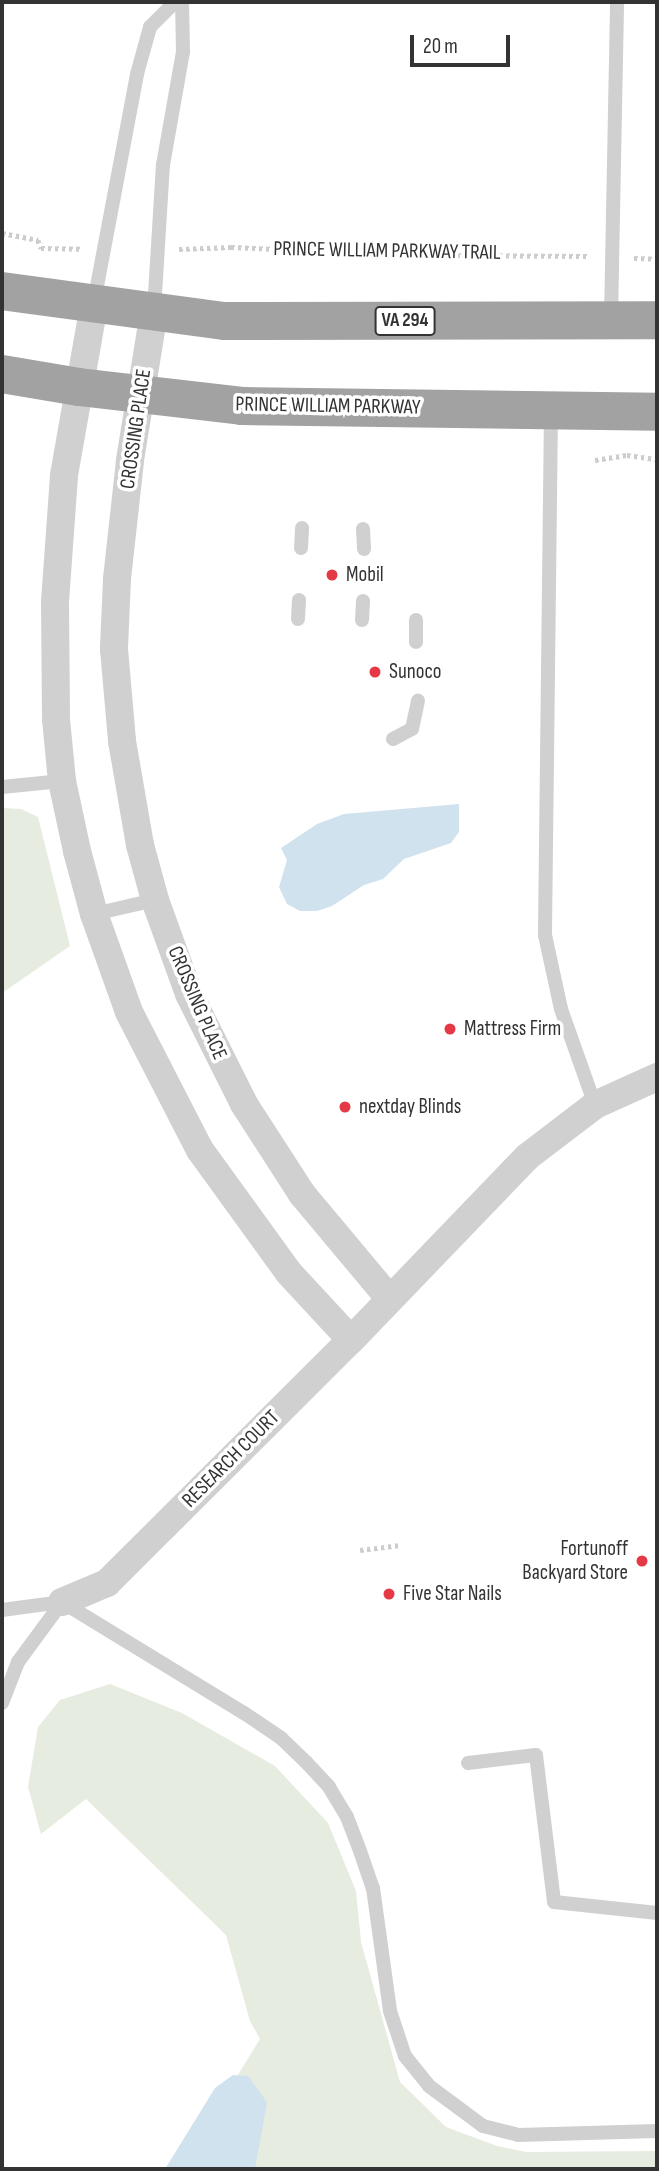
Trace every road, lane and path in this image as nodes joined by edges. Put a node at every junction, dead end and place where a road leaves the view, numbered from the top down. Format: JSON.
{"nodes":[{"id":1,"x":175,"y":2,"type":"edge"},
{"id":2,"x":182,"y":2,"type":"edge"},
{"id":3,"x":617,"y":2,"type":"edge"},
{"id":4,"x":2,"y":233,"type":"edge"},
{"id":5,"x":41,"y":248,"type":"dead end"},
{"id":6,"x":218,"y":250,"type":"dead end"},
{"id":7,"x":557,"y":254,"type":"dead end"},
{"id":8,"x":2,"y":291,"type":"edge"},
{"id":9,"x":94,"y":305,"type":"junction"},
{"id":10,"x":154,"y":312,"type":"junction"},
{"id":11,"x":611,"y":320,"type":"junction"},
{"id":12,"x":657,"y":320,"type":"edge"},
{"id":13,"x":2,"y":374,"type":"edge"},
{"id":14,"x":79,"y":387,"type":"junction"},
{"id":15,"x":140,"y":395,"type":"junction"},
{"id":16,"x":551,"y":410,"type":"junction"},
{"id":17,"x":657,"y":412,"type":"edge"},
{"id":18,"x":657,"y":459,"type":"edge"},
{"id":19,"x":595,"y":460,"type":"dead end"},
{"id":20,"x":302,"y":528,"type":"dead end"},
{"id":21,"x":363,"y":529,"type":"dead end"},
{"id":22,"x":301,"y":548,"type":"dead end"},
{"id":23,"x":364,"y":549,"type":"dead end"},
{"id":24,"x":299,"y":600,"type":"dead end"},
{"id":25,"x":363,"y":601,"type":"dead end"},
{"id":26,"x":298,"y":619,"type":"dead end"},
{"id":27,"x":362,"y":620,"type":"dead end"},
{"id":28,"x":416,"y":620,"type":"dead end"},
{"id":29,"x":416,"y":642,"type":"dead end"},
{"id":30,"x":418,"y":701,"type":"dead end"},
{"id":31,"x":393,"y":739,"type":"dead end"},
{"id":32,"x":62,"y":781,"type":"junction"},
{"id":33,"x":2,"y":787,"type":"edge"},
{"id":34,"x":155,"y":900,"type":"junction"},
{"id":35,"x":94,"y":914,"type":"junction"},
{"id":36,"x":657,"y":1077,"type":"edge"},
{"id":37,"x":595,"y":1105,"type":"junction"},
{"id":38,"x":389,"y":1298,"type":"junction"},
{"id":39,"x":351,"y":1340,"type":"junction"},
{"id":40,"x":401,"y":1545,"type":"dead end"},
{"id":41,"x":360,"y":1550,"type":"dead end"},
{"id":42,"x":62,"y":1602,"type":"junction"},
{"id":43,"x":2,"y":1610,"type":"edge"},
{"id":44,"x":2,"y":1703,"type":"edge"},
{"id":45,"x":468,"y":1763,"type":"dead end"},
{"id":46,"x":657,"y":1913,"type":"edge"},
{"id":47,"x":657,"y":2131,"type":"edge"}],
"edges":[{"from":1,"to":9,"type":"lane"},
{"from":2,"to":10,"type":"lane"},
{"from":3,"to":11,"type":"lane"},
{"from":4,"to":5,"type":"path"},
{"from":6,"to":7,"type":"path","name":"PRINCE WILLIAM PARKWAY TRAIL"},
{"from":8,"to":9,"type":"highway","number":"VA 294"},
{"from":9,"to":10,"type":"highway","number":"VA 294"},
{"from":9,"to":14,"type":"street"},
{"from":10,"to":11,"type":"highway","number":"VA 294"},
{"from":10,"to":15,"type":"street","name":"CROSSING PLACE"},
{"from":11,"to":12,"type":"highway","number":"VA 294"},
{"from":13,"to":14,"type":"highway","name":"PRINCE WILLIAM PARKWAY"},
{"from":14,"to":15,"type":"highway","name":"PRINCE WILLIAM PARKWAY"},
{"from":14,"to":32,"type":"street"},
{"from":15,"to":16,"type":"highway","name":"PRINCE WILLIAM PARKWAY"},
{"from":15,"to":34,"type":"street","name":"CROSSING PLACE"},
{"from":16,"to":17,"type":"highway","name":"PRINCE WILLIAM PARKWAY"},
{"from":16,"to":37,"type":"lane"},
{"from":18,"to":19,"type":"path"},
{"from":20,"to":22,"type":"lane"},
{"from":21,"to":23,"type":"lane"},
{"from":24,"to":26,"type":"lane"},
{"from":25,"to":27,"type":"lane"},
{"from":28,"to":29,"type":"lane"},
{"from":30,"to":31,"type":"lane"},
{"from":32,"to":33,"type":"lane"},
{"from":32,"to":35,"type":"street"},
{"from":34,"to":35,"type":"lane"},
{"from":34,"to":38,"type":"street","name":"CROSSING PLACE"},
{"from":35,"to":39,"type":"street"},
{"from":36,"to":37,"type":"street"},
{"from":37,"to":38,"type":"street"},
{"from":38,"to":39,"type":"street","name":"RESEARCH COURT"},
{"from":39,"to":42,"type":"street","name":"RESEARCH COURT"},
{"from":40,"to":41,"type":"path"},
{"from":42,"to":43,"type":"lane"},
{"from":42,"to":44,"type":"lane"},
{"from":42,"to":47,"type":"lane"},
{"from":45,"to":46,"type":"lane"}]}
